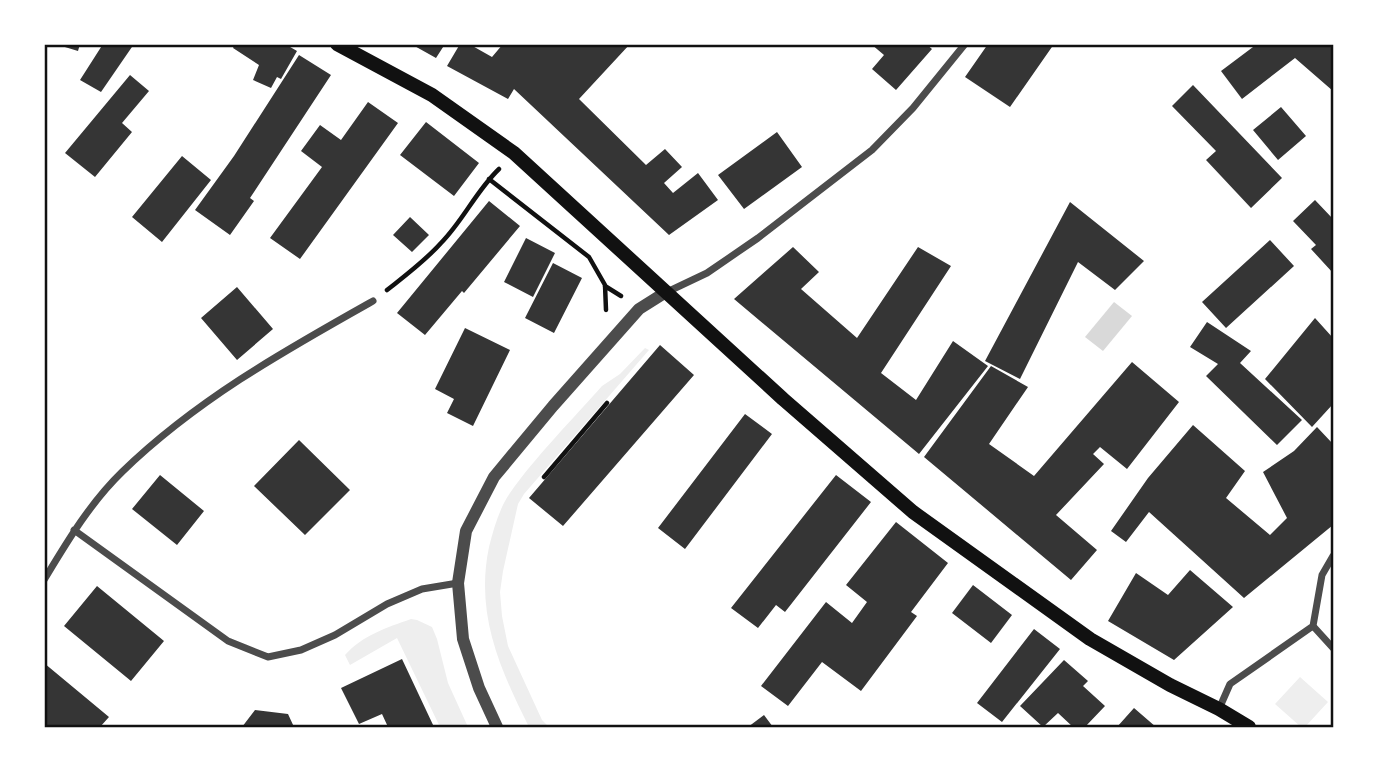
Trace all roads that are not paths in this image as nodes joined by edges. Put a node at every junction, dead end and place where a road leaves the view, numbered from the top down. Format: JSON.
{"nodes":[{"id":1,"x":337,"y":44,"type":"edge"},
{"id":2,"x":965,"y":44,"type":"edge"},
{"id":3,"x":666,"y":292,"type":"junction"},
{"id":4,"x":373,"y":301,"type":"road end"},
{"id":5,"x":74,"y":530,"type":"junction"},
{"id":6,"x":1333,"y":556,"type":"edge"},
{"id":7,"x":44,"y":580,"type":"edge"},
{"id":8,"x":458,"y":583,"type":"junction"},
{"id":9,"x":1312,"y":626,"type":"junction"},
{"id":10,"x":1333,"y":649,"type":"edge"},
{"id":11,"x":1219,"y":709,"type":"junction"},
{"id":12,"x":497,"y":727,"type":"edge"},
{"id":13,"x":1249,"y":727,"type":"edge"}],
"edges":[{"from":1,"to":3,"type":"main road"},
{"from":2,"to":3,"type":"street"},
{"from":3,"to":8,"type":"street"},
{"from":3,"to":11,"type":"main road"},
{"from":4,"to":5,"type":"street"},
{"from":5,"to":7,"type":"street"},
{"from":5,"to":8,"type":"street"},
{"from":6,"to":9,"type":"street"},
{"from":8,"to":12,"type":"street"},
{"from":9,"to":10,"type":"street"},
{"from":9,"to":11,"type":"street"},
{"from":11,"to":13,"type":"main road"}]}
